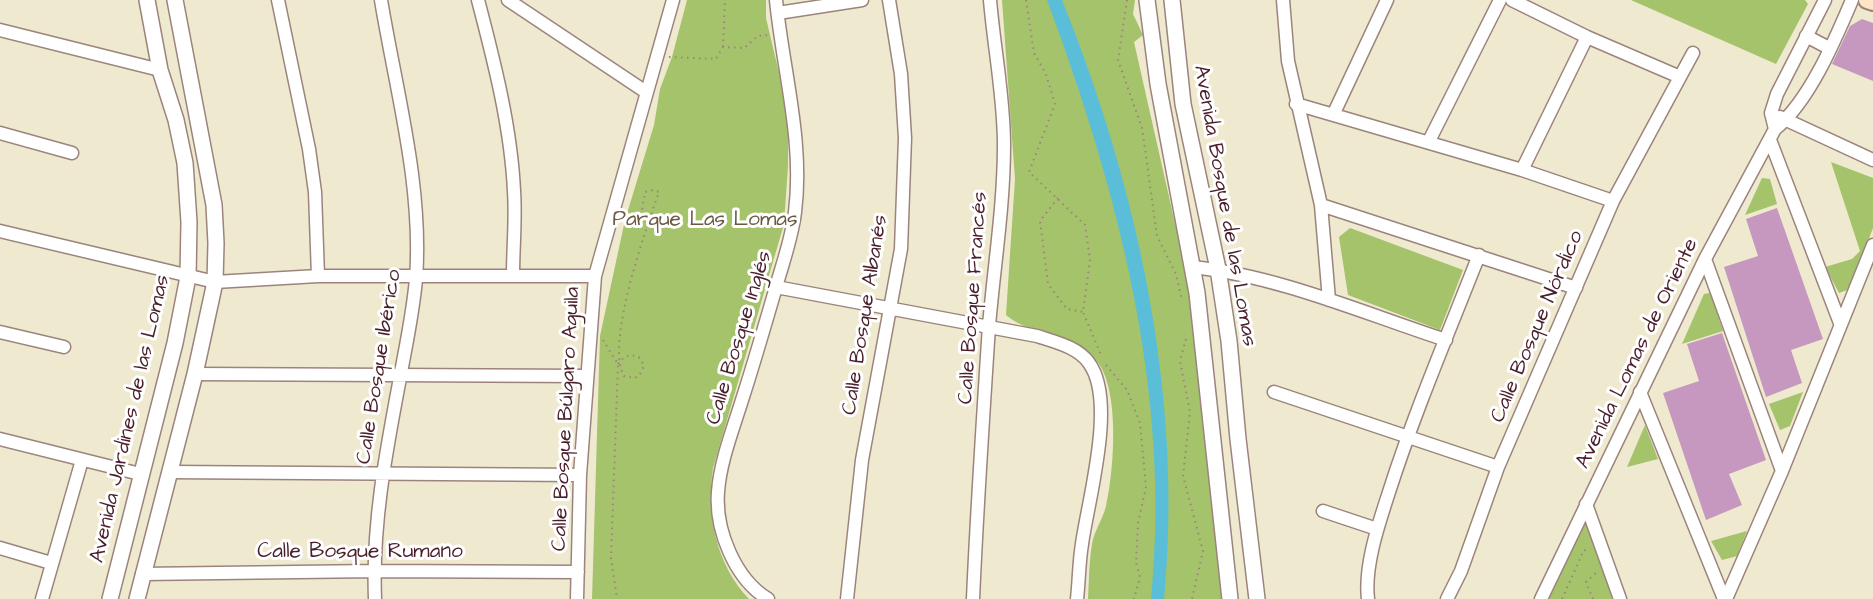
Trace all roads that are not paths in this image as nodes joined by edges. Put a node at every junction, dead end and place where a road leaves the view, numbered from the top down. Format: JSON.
{"nodes":[{"id":1,"x":147,"y":0,"type":"edge"},
{"id":2,"x":175,"y":0,"type":"edge"},
{"id":3,"x":278,"y":0,"type":"edge"},
{"id":4,"x":381,"y":0,"type":"edge"},
{"id":5,"x":478,"y":0,"type":"edge"},
{"id":6,"x":508,"y":0,"type":"edge"},
{"id":7,"x":673,"y":0,"type":"edge"},
{"id":8,"x":776,"y":0,"type":"edge"},
{"id":9,"x":862,"y":0,"type":"edge"},
{"id":10,"x":889,"y":0,"type":"edge"},
{"id":11,"x":990,"y":0,"type":"edge"},
{"id":12,"x":1147,"y":0,"type":"edge"},
{"id":13,"x":1172,"y":0,"type":"edge"},
{"id":14,"x":1283,"y":0,"type":"edge"},
{"id":15,"x":1387,"y":0,"type":"edge"},
{"id":16,"x":1500,"y":0,"type":"edge"},
{"id":17,"x":1512,"y":0,"type":"edge"},
{"id":18,"x":1825,"y":0,"type":"edge"},
{"id":19,"x":1852,"y":0,"type":"edge"},
{"id":20,"x":1868,"y":0,"type":"edge"},
{"id":21,"x":1873,"y":2,"type":"edge"},
{"id":22,"x":777,"y":13,"type":"junction"},
{"id":23,"x":0,"y":30,"type":"edge"},
{"id":24,"x":1806,"y":36,"type":"junction"},
{"id":25,"x":1587,"y":37,"type":"junction"},
{"id":26,"x":1829,"y":48,"type":"junction"},
{"id":27,"x":1693,"y":52,"type":"dead end"},
{"id":28,"x":160,"y":69,"type":"junction"},
{"id":29,"x":1680,"y":77,"type":"junction"},
{"id":30,"x":646,"y":92,"type":"junction"},
{"id":31,"x":1296,"y":104,"type":"junction"},
{"id":32,"x":1334,"y":113,"type":"junction"},
{"id":33,"x":1771,"y":113,"type":"junction"},
{"id":34,"x":1786,"y":120,"type":"junction"},
{"id":35,"x":0,"y":133,"type":"edge"},
{"id":36,"x":1772,"y":135,"type":"junction"},
{"id":37,"x":1429,"y":141,"type":"junction"},
{"id":38,"x":72,"y":153,"type":"dead end"},
{"id":39,"x":1873,"y":160,"type":"edge"},
{"id":40,"x":1522,"y":170,"type":"junction"},
{"id":41,"x":1613,"y":201,"type":"junction"},
{"id":42,"x":1321,"y":205,"type":"junction"},
{"id":43,"x":0,"y":231,"type":"edge"},
{"id":44,"x":1873,"y":245,"type":"edge"},
{"id":45,"x":1479,"y":255,"type":"junction"},
{"id":46,"x":1706,"y":259,"type":"junction"},
{"id":47,"x":1192,"y":267,"type":"junction"},
{"id":48,"x":1218,"y":269,"type":"junction"},
{"id":49,"x":513,"y":275,"type":"junction"},
{"id":50,"x":318,"y":276,"type":"junction"},
{"id":51,"x":595,"y":276,"type":"junction"},
{"id":52,"x":188,"y":277,"type":"junction"},
{"id":53,"x":416,"y":277,"type":"junction"},
{"id":54,"x":215,"y":282,"type":"junction"},
{"id":55,"x":776,"y":287,"type":"junction"},
{"id":56,"x":1576,"y":288,"type":"junction"},
{"id":57,"x":1329,"y":300,"type":"junction"},
{"id":58,"x":891,"y":311,"type":"junction"},
{"id":59,"x":1840,"y":323,"type":"junction"},
{"id":60,"x":989,"y":326,"type":"junction"},
{"id":61,"x":0,"y":332,"type":"edge"},
{"id":62,"x":1446,"y":340,"type":"junction"},
{"id":63,"x":64,"y":347,"type":"dead end"},
{"id":64,"x":195,"y":374,"type":"junction"},
{"id":65,"x":400,"y":376,"type":"junction"},
{"id":66,"x":586,"y":376,"type":"junction"},
{"id":67,"x":1209,"y":387,"type":"junction"},
{"id":68,"x":1233,"y":388,"type":"junction"},
{"id":69,"x":1274,"y":392,"type":"dead end"},
{"id":70,"x":1640,"y":392,"type":"junction"},
{"id":71,"x":1407,"y":436,"type":"junction"},
{"id":72,"x":0,"y":439,"type":"edge"},
{"id":73,"x":82,"y":460,"type":"junction"},
{"id":74,"x":1498,"y":467,"type":"junction"},
{"id":75,"x":1782,"y":471,"type":"junction"},
{"id":76,"x":169,"y":472,"type":"junction"},
{"id":77,"x":383,"y":473,"type":"junction"},
{"id":78,"x":140,"y":474,"type":"junction"},
{"id":79,"x":580,"y":475,"type":"junction"},
{"id":80,"x":1586,"y":504,"type":"junction"},
{"id":81,"x":1323,"y":511,"type":"dead end"},
{"id":82,"x":1377,"y":529,"type":"junction"},
{"id":83,"x":0,"y":548,"type":"edge"},
{"id":84,"x":51,"y":562,"type":"junction"},
{"id":85,"x":374,"y":571,"type":"junction"},
{"id":86,"x":578,"y":572,"type":"junction"},
{"id":87,"x":142,"y":574,"type":"junction"},
{"id":88,"x":42,"y":599,"type":"edge"},
{"id":89,"x":111,"y":599,"type":"edge"},
{"id":90,"x":137,"y":599,"type":"edge"},
{"id":91,"x":375,"y":599,"type":"edge"},
{"id":92,"x":577,"y":599,"type":"edge"},
{"id":93,"x":768,"y":599,"type":"edge"},
{"id":94,"x":847,"y":599,"type":"edge"},
{"id":95,"x":973,"y":599,"type":"edge"},
{"id":96,"x":1077,"y":599,"type":"edge"},
{"id":97,"x":1230,"y":599,"type":"edge"},
{"id":98,"x":1257,"y":599,"type":"edge"},
{"id":99,"x":1368,"y":599,"type":"edge"},
{"id":100,"x":1447,"y":599,"type":"edge"},
{"id":101,"x":1541,"y":599,"type":"edge"},
{"id":102,"x":1620,"y":599,"type":"edge"},
{"id":103,"x":1725,"y":599,"type":"edge"}],
"edges":[{"from":1,"to":28,"type":"street","name":"Avenida Jardines de las Lomas"},
{"from":2,"to":54,"type":"street"},
{"from":3,"to":50,"type":"street"},
{"from":4,"to":53,"type":"street","name":"Calle Bosque Ibérico"},
{"from":5,"to":49,"type":"street"},
{"from":6,"to":30,"type":"street"},
{"from":7,"to":30,"type":"street","name":"Calle Bosque Búlgaro Aguila"},
{"from":8,"to":22,"type":"street","name":"Calle Bosque Inglés"},
{"from":9,"to":22,"type":"street"},
{"from":10,"to":58,"type":"street","name":"Calle Bosque Albanés"},
{"from":11,"to":60,"type":"street","name":"Calle Bosque Francés"},
{"from":12,"to":47,"type":"street","name":"Avenida Bosque de las Lomas"},
{"from":13,"to":48,"type":"street","name":"Avenida Bosque de las Lomas"},
{"from":14,"to":31,"type":"street"},
{"from":15,"to":32,"type":"street"},
{"from":16,"to":37,"type":"street"},
{"from":17,"to":25,"type":"street"},
{"from":18,"to":24,"type":"street"},
{"from":19,"to":26,"type":"street","name":"Avenida Lomas de Oriente"},
{"from":20,"to":21,"type":"main road"},
{"from":22,"to":55,"type":"street","name":"Calle Bosque Inglés"},
{"from":23,"to":28,"type":"street"},
{"from":24,"to":26,"type":"street"},
{"from":24,"to":33,"type":"street"},
{"from":25,"to":29,"type":"street"},
{"from":25,"to":40,"type":"street"},
{"from":26,"to":34,"type":"street","name":"Avenida Lomas de Oriente"},
{"from":27,"to":29,"type":"street","name":"Calle Bosque Nórdico"},
{"from":28,"to":52,"type":"street","name":"Avenida Jardines de las Lomas"},
{"from":29,"to":41,"type":"street","name":"Calle Bosque Nórdico"},
{"from":30,"to":51,"type":"street","name":"Calle Bosque Búlgaro Aguila"},
{"from":31,"to":32,"type":"street"},
{"from":31,"to":42,"type":"street"},
{"from":32,"to":37,"type":"street"},
{"from":33,"to":34,"type":"street"},
{"from":33,"to":36,"type":"street"},
{"from":34,"to":36,"type":"street","name":"Avenida Lomas de Oriente"},
{"from":34,"to":39,"type":"street"},
{"from":35,"to":38,"type":"street"},
{"from":36,"to":46,"type":"street","name":"Avenida Lomas de Oriente"},
{"from":36,"to":59,"type":"street"},
{"from":37,"to":40,"type":"street"},
{"from":40,"to":41,"type":"street"},
{"from":41,"to":56,"type":"street","name":"Calle Bosque Nórdico"},
{"from":42,"to":45,"type":"street"},
{"from":42,"to":57,"type":"street"},
{"from":43,"to":52,"type":"street"},
{"from":44,"to":59,"type":"street"},
{"from":45,"to":56,"type":"street"},
{"from":45,"to":62,"type":"street"},
{"from":46,"to":70,"type":"street","name":"Avenida Lomas de Oriente"},
{"from":46,"to":75,"type":"street"},
{"from":47,"to":48,"type":"street"},
{"from":47,"to":67,"type":"street","name":"Avenida Bosque de las Lomas"},
{"from":48,"to":57,"type":"street"},
{"from":48,"to":68,"type":"street","name":"Avenida Bosque de las Lomas"},
{"from":49,"to":51,"type":"street"},
{"from":49,"to":53,"type":"street"},
{"from":50,"to":53,"type":"street"},
{"from":50,"to":54,"type":"street"},
{"from":51,"to":66,"type":"street","name":"Calle Bosque Búlgaro Aguila"},
{"from":52,"to":54,"type":"street"},
{"from":52,"to":78,"type":"street","name":"Avenida Jardines de las Lomas"},
{"from":53,"to":65,"type":"street","name":"Calle Bosque Ibérico"},
{"from":54,"to":64,"type":"street"},
{"from":55,"to":58,"type":"street"},
{"from":55,"to":93,"type":"street","name":"Calle Bosque Inglés"},
{"from":56,"to":74,"type":"street","name":"Calle Bosque Nórdico"},
{"from":57,"to":62,"type":"street"},
{"from":58,"to":60,"type":"street"},
{"from":58,"to":94,"type":"street","name":"Calle Bosque Albanés"},
{"from":59,"to":75,"type":"street"},
{"from":60,"to":95,"type":"street","name":"Calle Bosque Francés"},
{"from":60,"to":96,"type":"street"},
{"from":61,"to":63,"type":"street"},
{"from":62,"to":71,"type":"street"},
{"from":64,"to":65,"type":"street"},
{"from":64,"to":76,"type":"street"},
{"from":65,"to":66,"type":"street"},
{"from":65,"to":77,"type":"street","name":"Calle Bosque Ibérico"},
{"from":66,"to":79,"type":"street","name":"Calle Bosque Búlgaro Aguila"},
{"from":67,"to":68,"type":"street"},
{"from":67,"to":97,"type":"street","name":"Avenida Bosque de las Lomas"},
{"from":68,"to":98,"type":"street","name":"Avenida Bosque de las Lomas"},
{"from":69,"to":71,"type":"street"},
{"from":70,"to":80,"type":"street","name":"Avenida Lomas de Oriente"},
{"from":70,"to":103,"type":"street"},
{"from":71,"to":74,"type":"street"},
{"from":71,"to":82,"type":"street"},
{"from":72,"to":73,"type":"street"},
{"from":73,"to":78,"type":"street"},
{"from":73,"to":84,"type":"street"},
{"from":74,"to":100,"type":"street","name":"Calle Bosque Nórdico"},
{"from":75,"to":103,"type":"street"},
{"from":76,"to":77,"type":"street"},
{"from":76,"to":87,"type":"street"},
{"from":77,"to":79,"type":"street"},
{"from":77,"to":85,"type":"street","name":"Calle Bosque Ibérico"},
{"from":78,"to":89,"type":"street","name":"Avenida Jardines de las Lomas"},
{"from":79,"to":86,"type":"street","name":"Calle Bosque Búlgaro Aguila"},
{"from":80,"to":101,"type":"street","name":"Avenida Lomas de Oriente"},
{"from":80,"to":102,"type":"street"},
{"from":81,"to":82,"type":"street"},
{"from":82,"to":99,"type":"street"},
{"from":83,"to":84,"type":"street"},
{"from":84,"to":88,"type":"street"},
{"from":85,"to":86,"type":"street","name":"Calle Bosque Rumano"},
{"from":85,"to":87,"type":"street","name":"Calle Bosque Rumano"},
{"from":85,"to":91,"type":"street","name":"Calle Bosque Ibérico"},
{"from":86,"to":92,"type":"street","name":"Calle Bosque Búlgaro Aguila"},
{"from":87,"to":90,"type":"street"}]}
